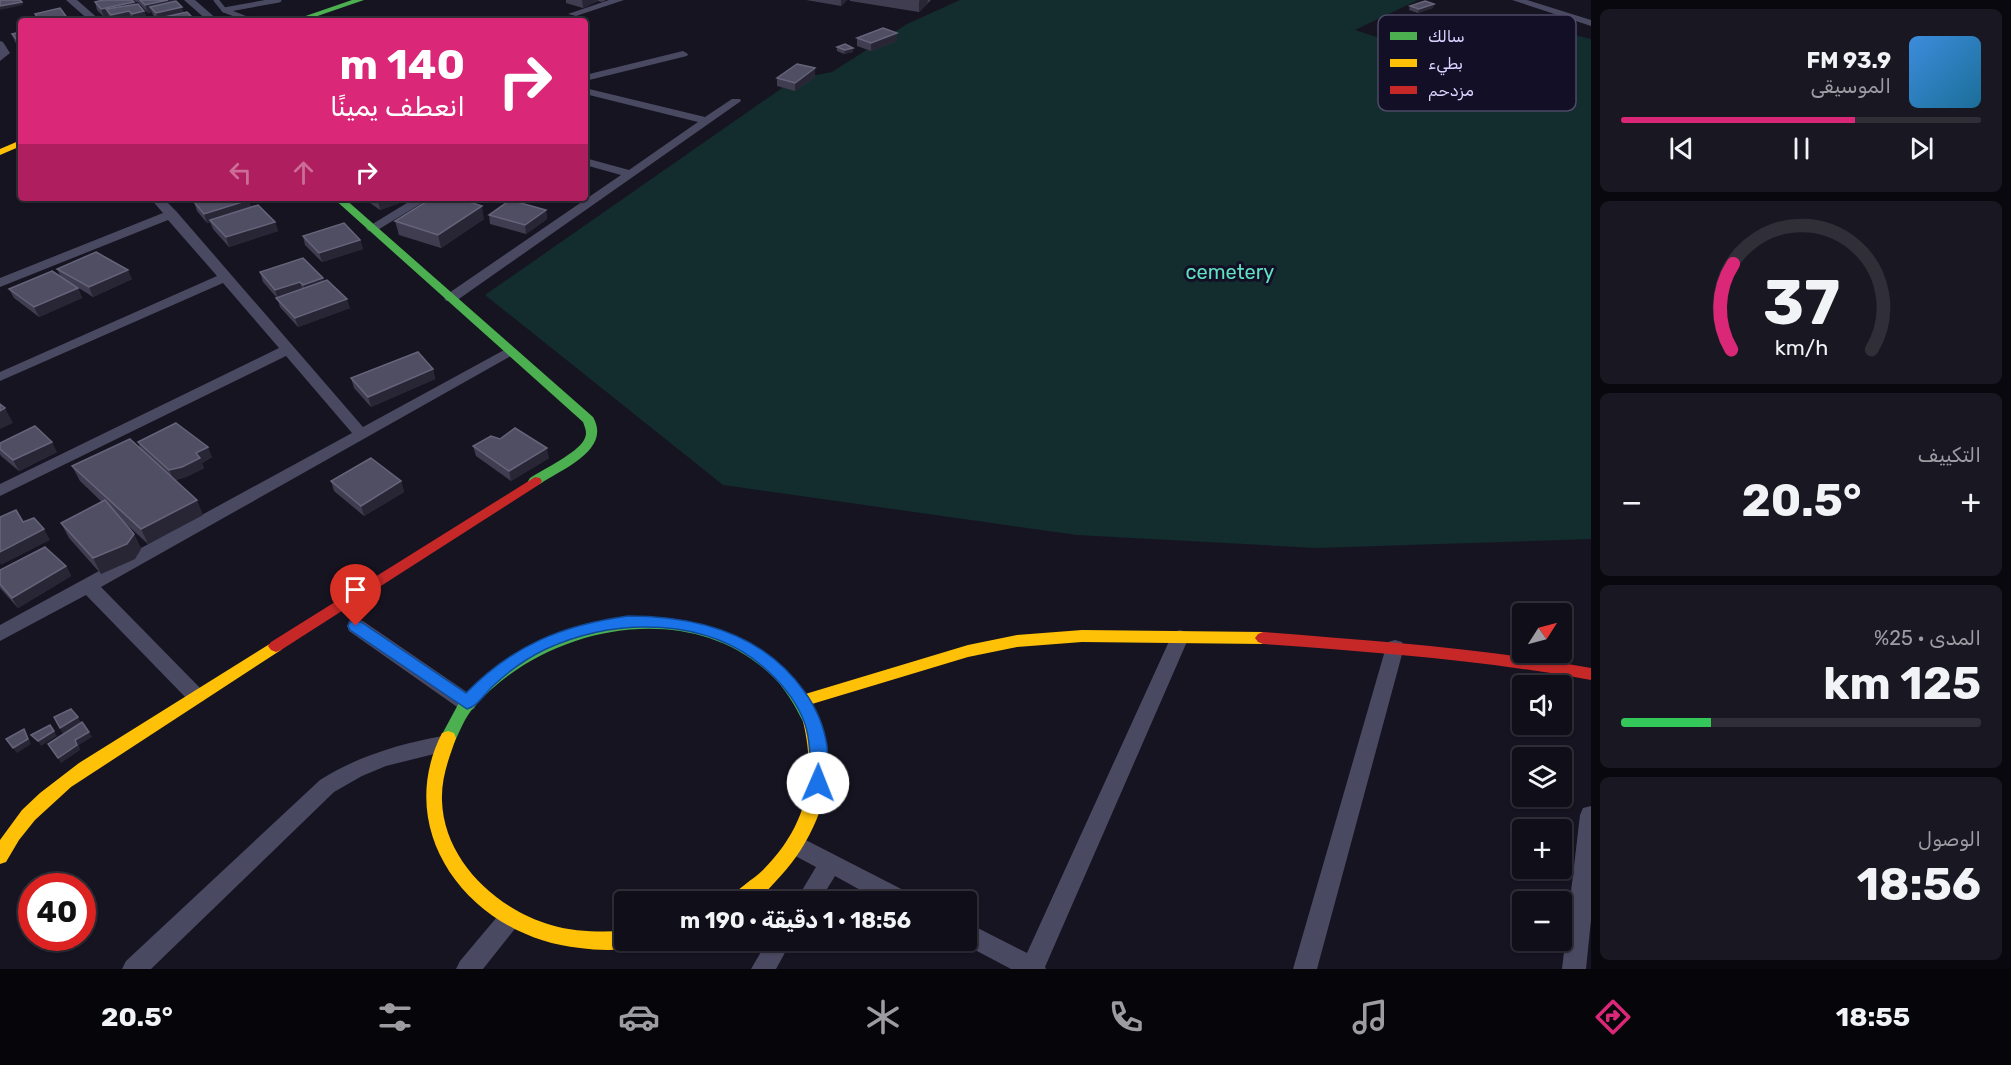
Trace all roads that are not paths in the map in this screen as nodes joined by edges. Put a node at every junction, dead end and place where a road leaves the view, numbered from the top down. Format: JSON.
{"nodes":[{"id":1,"x":71,"y":0,"type":"edge"},
{"id":2,"x":189,"y":0,"type":"edge"},
{"id":3,"x":216,"y":0,"type":"edge"},
{"id":4,"x":279,"y":0,"type":"edge"},
{"id":5,"x":360,"y":0,"type":"edge"},
{"id":6,"x":619,"y":0,"type":"edge"},
{"id":7,"x":1517,"y":0,"type":"edge"},
{"id":8,"x":224,"y":10,"type":"junction"},
{"id":9,"x":573,"y":14,"type":"dead end"},
{"id":10,"x":1565,"y":15,"type":"edge"},
{"id":11,"x":92,"y":18,"type":"edge"},
{"id":12,"x":210,"y":18,"type":"edge"},
{"id":13,"x":244,"y":18,"type":"edge"},
{"id":14,"x":304,"y":18,"type":"edge"},
{"id":15,"x":1576,"y":18,"type":"edge"},
{"id":16,"x":1591,"y":23,"type":"edge"},
{"id":17,"x":0,"y":44,"type":"edge"},
{"id":18,"x":683,"y":54,"type":"dead end"},
{"id":19,"x":0,"y":58,"type":"edge"},
{"id":20,"x":600,"y":74,"type":"junction"},
{"id":21,"x":588,"y":77,"type":"edge"},
{"id":22,"x":588,"y":92,"type":"edge"},
{"id":23,"x":603,"y":94,"type":"junction"},
{"id":24,"x":736,"y":101,"type":"dead end"},
{"id":25,"x":707,"y":121,"type":"junction"},
{"id":26,"x":18,"y":144,"type":"edge"},
{"id":27,"x":0,"y":152,"type":"edge"},
{"id":28,"x":588,"y":162,"type":"edge"},
{"id":29,"x":631,"y":174,"type":"junction"},
{"id":30,"x":159,"y":201,"type":"edge"},
{"id":31,"x":341,"y":201,"type":"edge"},
{"id":32,"x":419,"y":201,"type":"edge"},
{"id":33,"x":172,"y":214,"type":"junction"},
{"id":34,"x":372,"y":228,"type":"junction"},
{"id":35,"x":225,"y":277,"type":"junction"},
{"id":36,"x":0,"y":283,"type":"edge"},
{"id":37,"x":452,"y":298,"type":"junction"},
{"id":38,"x":287,"y":350,"type":"junction"},
{"id":39,"x":511,"y":352,"type":"junction"},
{"id":40,"x":0,"y":377,"type":"edge"},
{"id":41,"x":360,"y":434,"type":"junction"},
{"id":42,"x":0,"y":490,"type":"edge"},
{"id":43,"x":89,"y":586,"type":"junction"},
{"id":44,"x":356,"y":626,"type":"dead end"},
{"id":45,"x":0,"y":634,"type":"edge"},
{"id":46,"x":1180,"y":637,"type":"junction"},
{"id":47,"x":1395,"y":647,"type":"junction"},
{"id":48,"x":1591,"y":674,"type":"edge"},
{"id":49,"x":196,"y":696,"type":"junction"},
{"id":50,"x":802,"y":701,"type":"junction"},
{"id":51,"x":467,"y":703,"type":"junction"},
{"id":52,"x":443,"y":744,"type":"junction"},
{"id":53,"x":1591,"y":815,"type":"edge"},
{"id":54,"x":796,"y":845,"type":"junction"},
{"id":55,"x":0,"y":856,"type":"edge"},
{"id":56,"x":831,"y":862,"type":"junction"},
{"id":57,"x":751,"y":891,"type":"edge"},
{"id":58,"x":813,"y":891,"type":"edge"},
{"id":59,"x":885,"y":891,"type":"edge"},
{"id":60,"x":510,"y":918,"type":"junction"},
{"id":61,"x":977,"y":939,"type":"edge"},
{"id":62,"x":614,"y":940,"type":"edge"},
{"id":63,"x":774,"y":951,"type":"edge"},
{"id":64,"x":134,"y":969,"type":"edge"},
{"id":65,"x":468,"y":969,"type":"edge"},
{"id":66,"x":763,"y":969,"type":"edge"},
{"id":67,"x":1033,"y":969,"type":"edge"},
{"id":68,"x":1305,"y":969,"type":"edge"},
{"id":69,"x":1574,"y":969,"type":"edge"}],
"edges":[{"from":1,"to":11,"type":"street"},
{"from":2,"to":12,"type":"street"},
{"from":3,"to":8,"type":"lane"},
{"from":4,"to":8,"type":"lane"},
{"from":5,"to":14,"type":"street"},
{"from":6,"to":9,"type":"street"},
{"from":7,"to":10,"type":"street"},
{"from":8,"to":13,"type":"lane"},
{"from":15,"to":16,"type":"street"},
{"from":17,"to":19,"type":"street"},
{"from":18,"to":20,"type":"street"},
{"from":20,"to":21,"type":"street"},
{"from":20,"to":23,"type":"street"},
{"from":22,"to":23,"type":"street"},
{"from":23,"to":25,"type":"street"},
{"from":24,"to":25,"type":"street"},
{"from":25,"to":29,"type":"street"},
{"from":26,"to":27,"type":"street"},
{"from":28,"to":29,"type":"street"},
{"from":29,"to":37,"type":"street"},
{"from":30,"to":33,"type":"street"},
{"from":31,"to":34,"type":"street"},
{"from":32,"to":34,"type":"street"},
{"from":33,"to":35,"type":"street"},
{"from":33,"to":36,"type":"street"},
{"from":34,"to":37,"type":"street"},
{"from":35,"to":38,"type":"street"},
{"from":35,"to":40,"type":"street"},
{"from":37,"to":39,"type":"street"},
{"from":38,"to":41,"type":"street"},
{"from":38,"to":42,"type":"street"},
{"from":39,"to":41,"type":"street"},
{"from":39,"to":49,"type":"street"},
{"from":41,"to":43,"type":"street"},
{"from":43,"to":45,"type":"street"},
{"from":43,"to":49,"type":"street"},
{"from":44,"to":51,"type":"street"},
{"from":46,"to":47,"type":"street"},
{"from":46,"to":50,"type":"street"},
{"from":46,"to":67,"type":"street"},
{"from":47,"to":48,"type":"street"},
{"from":47,"to":68,"type":"street"},
{"from":49,"to":55,"type":"street"},
{"from":50,"to":51,"type":"street"},
{"from":50,"to":54,"type":"street"},
{"from":51,"to":52,"type":"street"},
{"from":52,"to":60,"type":"street"},
{"from":52,"to":64,"type":"street"},
{"from":53,"to":69,"type":"street"},
{"from":54,"to":56,"type":"street"},
{"from":54,"to":57,"type":"street"},
{"from":56,"to":58,"type":"street"},
{"from":56,"to":59,"type":"street"},
{"from":60,"to":62,"type":"street"},
{"from":60,"to":65,"type":"street"},
{"from":61,"to":67,"type":"street"},
{"from":63,"to":66,"type":"street"}]}
